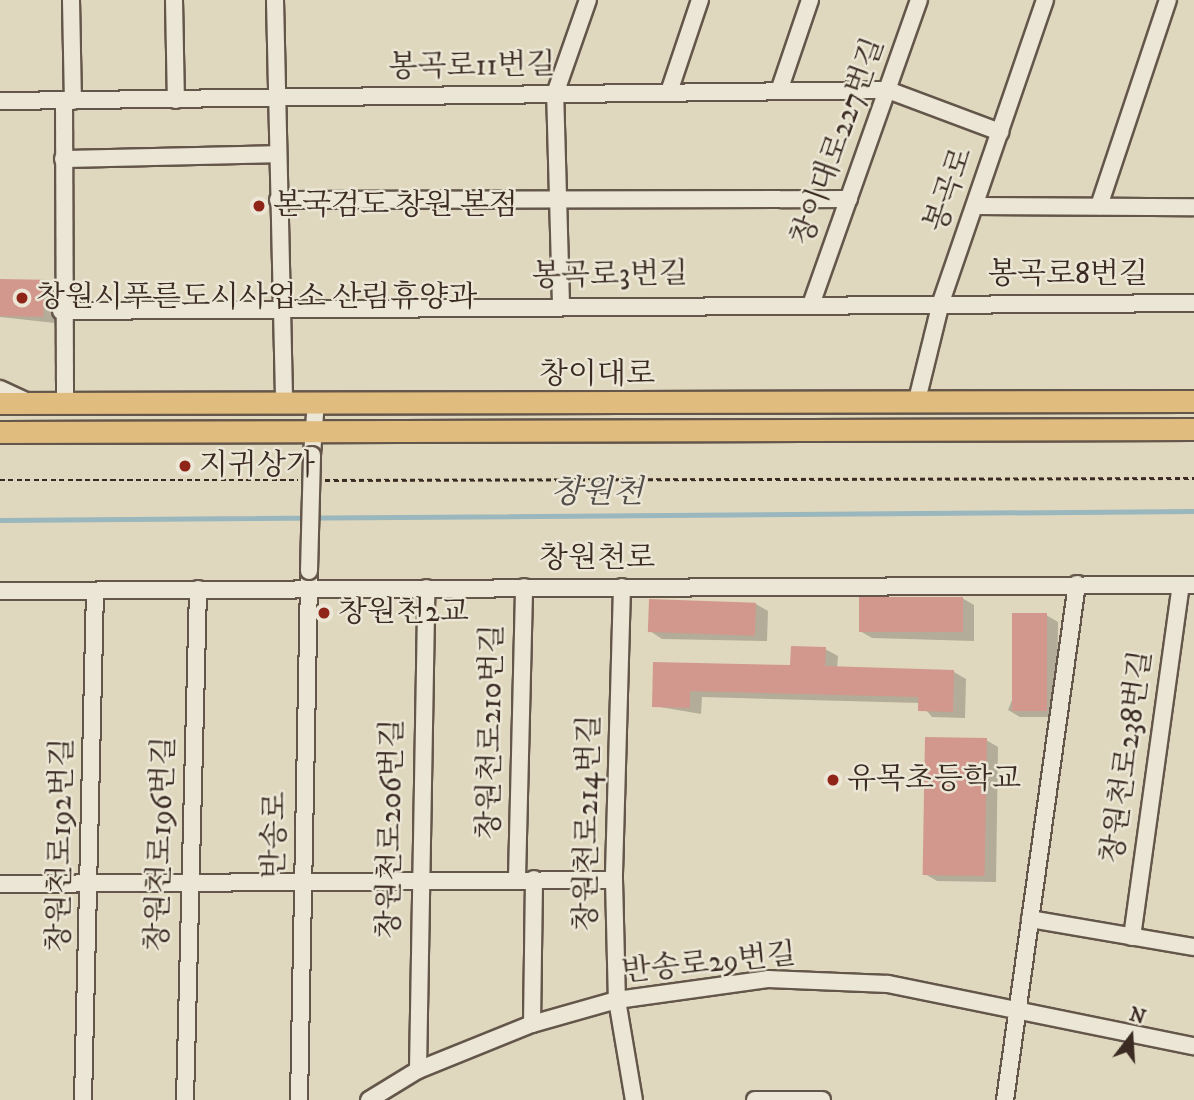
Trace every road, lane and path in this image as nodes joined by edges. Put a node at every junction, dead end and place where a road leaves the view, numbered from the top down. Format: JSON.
{"nodes":[{"id":1,"x":71,"y":0,"type":"edge"},
{"id":2,"x":174,"y":0,"type":"edge"},
{"id":3,"x":275,"y":0,"type":"edge"},
{"id":4,"x":588,"y":0,"type":"edge"},
{"id":5,"x":700,"y":0,"type":"edge"},
{"id":6,"x":810,"y":0,"type":"edge"},
{"id":7,"x":919,"y":0,"type":"edge"},
{"id":8,"x":1045,"y":0,"type":"edge"},
{"id":9,"x":1168,"y":0,"type":"edge"},
{"id":10,"x":888,"y":90,"type":"junction"},
{"id":11,"x":779,"y":91,"type":"junction"},
{"id":12,"x":668,"y":92,"type":"junction"},
{"id":13,"x":555,"y":94,"type":"junction"},
{"id":14,"x":277,"y":99,"type":"junction"},
{"id":15,"x":176,"y":100,"type":"junction"},
{"id":16,"x":68,"y":101,"type":"junction"},
{"id":17,"x":0,"y":102,"type":"edge"},
{"id":18,"x":1000,"y":132,"type":"junction"},
{"id":19,"x":278,"y":154,"type":"junction"},
{"id":20,"x":63,"y":159,"type":"junction"},
{"id":21,"x":561,"y":198,"type":"junction"},
{"id":22,"x":849,"y":199,"type":"junction"},
{"id":23,"x":278,"y":200,"type":"junction"},
{"id":24,"x":975,"y":206,"type":"junction"},
{"id":25,"x":1099,"y":206,"type":"junction"},
{"id":26,"x":1194,"y":208,"type":"edge"},
{"id":27,"x":812,"y":302,"type":"junction"},
{"id":28,"x":941,"y":302,"type":"junction"},
{"id":29,"x":561,"y":303,"type":"junction"},
{"id":30,"x":1194,"y":303,"type":"edge"},
{"id":31,"x":279,"y":310,"type":"junction"},
{"id":32,"x":61,"y":311,"type":"junction"},
{"id":33,"x":0,"y":389,"type":"edge"},
{"id":34,"x":284,"y":398,"type":"junction"},
{"id":35,"x":65,"y":400,"type":"junction"},
{"id":36,"x":917,"y":400,"type":"junction"},
{"id":37,"x":29,"y":401,"type":"junction"},
{"id":38,"x":316,"y":401,"type":"junction"},
{"id":39,"x":1194,"y":401,"type":"edge"},
{"id":40,"x":0,"y":403,"type":"edge"},
{"id":41,"x":910,"y":428,"type":"junction"},
{"id":42,"x":1194,"y":429,"type":"edge"},
{"id":43,"x":0,"y":432,"type":"edge"},
{"id":44,"x":313,"y":433,"type":"junction"},
{"id":45,"x":1194,"y":478,"type":"edge"},
{"id":46,"x":0,"y":480,"type":"edge"},
{"id":47,"x":307,"y":480,"type":"dead end"},
{"id":48,"x":320,"y":480,"type":"dead end"},
{"id":49,"x":309,"y":579,"type":"junction"},
{"id":50,"x":1077,"y":584,"type":"junction"},
{"id":51,"x":1188,"y":585,"type":"edge"},
{"id":52,"x":524,"y":587,"type":"junction"},
{"id":53,"x":622,"y":587,"type":"junction"},
{"id":54,"x":426,"y":588,"type":"junction"},
{"id":55,"x":198,"y":589,"type":"junction"},
{"id":56,"x":95,"y":591,"type":"junction"},
{"id":57,"x":0,"y":592,"type":"edge"},
{"id":58,"x":517,"y":878,"type":"junction"},
{"id":59,"x":534,"y":880,"type":"junction"},
{"id":60,"x":614,"y":880,"type":"junction"},
{"id":61,"x":417,"y":881,"type":"junction"},
{"id":62,"x":91,"y":882,"type":"junction"},
{"id":63,"x":303,"y":882,"type":"junction"},
{"id":64,"x":189,"y":883,"type":"junction"},
{"id":65,"x":0,"y":884,"type":"edge"},
{"id":66,"x":1030,"y":919,"type":"junction"},
{"id":67,"x":1132,"y":937,"type":"junction"},
{"id":68,"x":1194,"y":947,"type":"edge"},
{"id":69,"x":617,"y":1000,"type":"junction"},
{"id":70,"x":1018,"y":1010,"type":"junction"},
{"id":71,"x":532,"y":1024,"type":"junction"},
{"id":72,"x":1194,"y":1046,"type":"edge"},
{"id":73,"x":418,"y":1070,"type":"junction"},
{"id":74,"x":83,"y":1100,"type":"edge"},
{"id":75,"x":185,"y":1100,"type":"edge"},
{"id":76,"x":299,"y":1100,"type":"edge"},
{"id":77,"x":369,"y":1100,"type":"edge"},
{"id":78,"x":634,"y":1100,"type":"edge"},
{"id":79,"x":755,"y":1100,"type":"edge"},
{"id":80,"x":821,"y":1100,"type":"edge"},
{"id":81,"x":1005,"y":1100,"type":"edge"}],
"edges":[{"from":1,"to":16,"type":"street"},
{"from":2,"to":15,"type":"street"},
{"from":3,"to":14,"type":"street"},
{"from":4,"to":13,"type":"street"},
{"from":5,"to":12,"type":"street"},
{"from":6,"to":11,"type":"street"},
{"from":7,"to":10,"type":"street","name":"창이대로227번길"},
{"from":8,"to":18,"type":"street","name":"봉곡로"},
{"from":9,"to":25,"type":"street"},
{"from":10,"to":11,"type":"street","name":"봉곡로11번길"},
{"from":10,"to":18,"type":"street","name":"봉곡로11번길"},
{"from":10,"to":22,"type":"street","name":"창이대로227번길"},
{"from":11,"to":12,"type":"street","name":"봉곡로11번길"},
{"from":12,"to":13,"type":"street","name":"봉곡로11번길"},
{"from":13,"to":14,"type":"street","name":"봉곡로11번길"},
{"from":13,"to":21,"type":"street"},
{"from":14,"to":15,"type":"street","name":"봉곡로11번길"},
{"from":14,"to":19,"type":"street"},
{"from":15,"to":16,"type":"street","name":"봉곡로11번길"},
{"from":16,"to":17,"type":"street","name":"봉곡로11번길"},
{"from":16,"to":20,"type":"street"},
{"from":18,"to":24,"type":"street","name":"봉곡로"},
{"from":19,"to":20,"type":"street"},
{"from":19,"to":23,"type":"street"},
{"from":20,"to":32,"type":"street"},
{"from":21,"to":22,"type":"street"},
{"from":21,"to":23,"type":"street"},
{"from":21,"to":29,"type":"street"},
{"from":22,"to":27,"type":"street","name":"창이대로227번길"},
{"from":23,"to":31,"type":"street"},
{"from":24,"to":25,"type":"street"},
{"from":24,"to":28,"type":"street","name":"봉곡로"},
{"from":25,"to":26,"type":"street"},
{"from":27,"to":28,"type":"street","name":"봉곡로3번길"},
{"from":27,"to":29,"type":"street","name":"봉곡로3번길"},
{"from":28,"to":30,"type":"street","name":"봉곡로8번길"},
{"from":28,"to":36,"type":"street","name":"봉곡로"},
{"from":29,"to":31,"type":"street","name":"봉곡로3번길"},
{"from":31,"to":32,"type":"street","name":"봉곡로3번길"},
{"from":31,"to":34,"type":"street"},
{"from":32,"to":35,"type":"street"},
{"from":33,"to":37,"type":"street"},
{"from":34,"to":35,"type":"main road","name":"창이대로"},
{"from":34,"to":38,"type":"main road","name":"창이대로"},
{"from":35,"to":37,"type":"main road","name":"창이대로"},
{"from":36,"to":38,"type":"main road","name":"창이대로"},
{"from":36,"to":39,"type":"main road","name":"창이대로"},
{"from":36,"to":41,"type":"main road"},
{"from":37,"to":40,"type":"main road","name":"창이대로"},
{"from":38,"to":44,"type":"street"},
{"from":41,"to":42,"type":"main road","name":"창이대로"},
{"from":41,"to":44,"type":"main road","name":"창이대로"},
{"from":43,"to":44,"type":"main road","name":"창이대로"},
{"from":44,"to":49,"type":"street","name":"반송로","bridge":true},
{"from":45,"to":48,"type":"path"},
{"from":46,"to":47,"type":"path"},
{"from":49,"to":54,"type":"street","name":"창원천로"},
{"from":49,"to":55,"type":"street","name":"창원천로"},
{"from":49,"to":63,"type":"street","name":"반송로"},
{"from":50,"to":51,"type":"street","name":"창원천로"},
{"from":50,"to":53,"type":"street","name":"창원천로"},
{"from":50,"to":66,"type":"street"},
{"from":51,"to":67,"type":"street","name":"창원천로238번길"},
{"from":52,"to":53,"type":"street","name":"창원천로"},
{"from":52,"to":54,"type":"street","name":"창원천로"},
{"from":52,"to":58,"type":"street","name":"창원천로210번길"},
{"from":53,"to":60,"type":"street","name":"창원천로214번길"},
{"from":54,"to":61,"type":"street","name":"창원천로206번길"},
{"from":55,"to":56,"type":"street","name":"창원천로"},
{"from":55,"to":64,"type":"street","name":"창원천로196번길"},
{"from":56,"to":57,"type":"street","name":"창원천로"},
{"from":56,"to":62,"type":"street","name":"창원천로192번길"},
{"from":58,"to":59,"type":"street"},
{"from":58,"to":61,"type":"street"},
{"from":59,"to":60,"type":"street"},
{"from":59,"to":71,"type":"street"},
{"from":60,"to":69,"type":"street","name":"창원천로214번길"},
{"from":61,"to":63,"type":"street"},
{"from":61,"to":73,"type":"street","name":"창원천로206번길"},
{"from":62,"to":64,"type":"street"},
{"from":62,"to":65,"type":"street"},
{"from":62,"to":74,"type":"street","name":"창원천로192번길"},
{"from":63,"to":64,"type":"street"},
{"from":63,"to":76,"type":"street","name":"반송로"},
{"from":64,"to":75,"type":"street","name":"창원천로196번길"},
{"from":66,"to":67,"type":"street"},
{"from":66,"to":70,"type":"street"},
{"from":67,"to":68,"type":"street"},
{"from":69,"to":70,"type":"street","name":"반송로29번길"},
{"from":69,"to":71,"type":"street","name":"반송로29번길"},
{"from":69,"to":78,"type":"street","name":"창원천로214번길"},
{"from":70,"to":72,"type":"street","name":"반송로29번길"},
{"from":70,"to":81,"type":"street"},
{"from":71,"to":73,"type":"street","name":"반송로29번길"},
{"from":73,"to":77,"type":"street","name":"반송로29번길"},
{"from":79,"to":80,"type":"street"}]}
